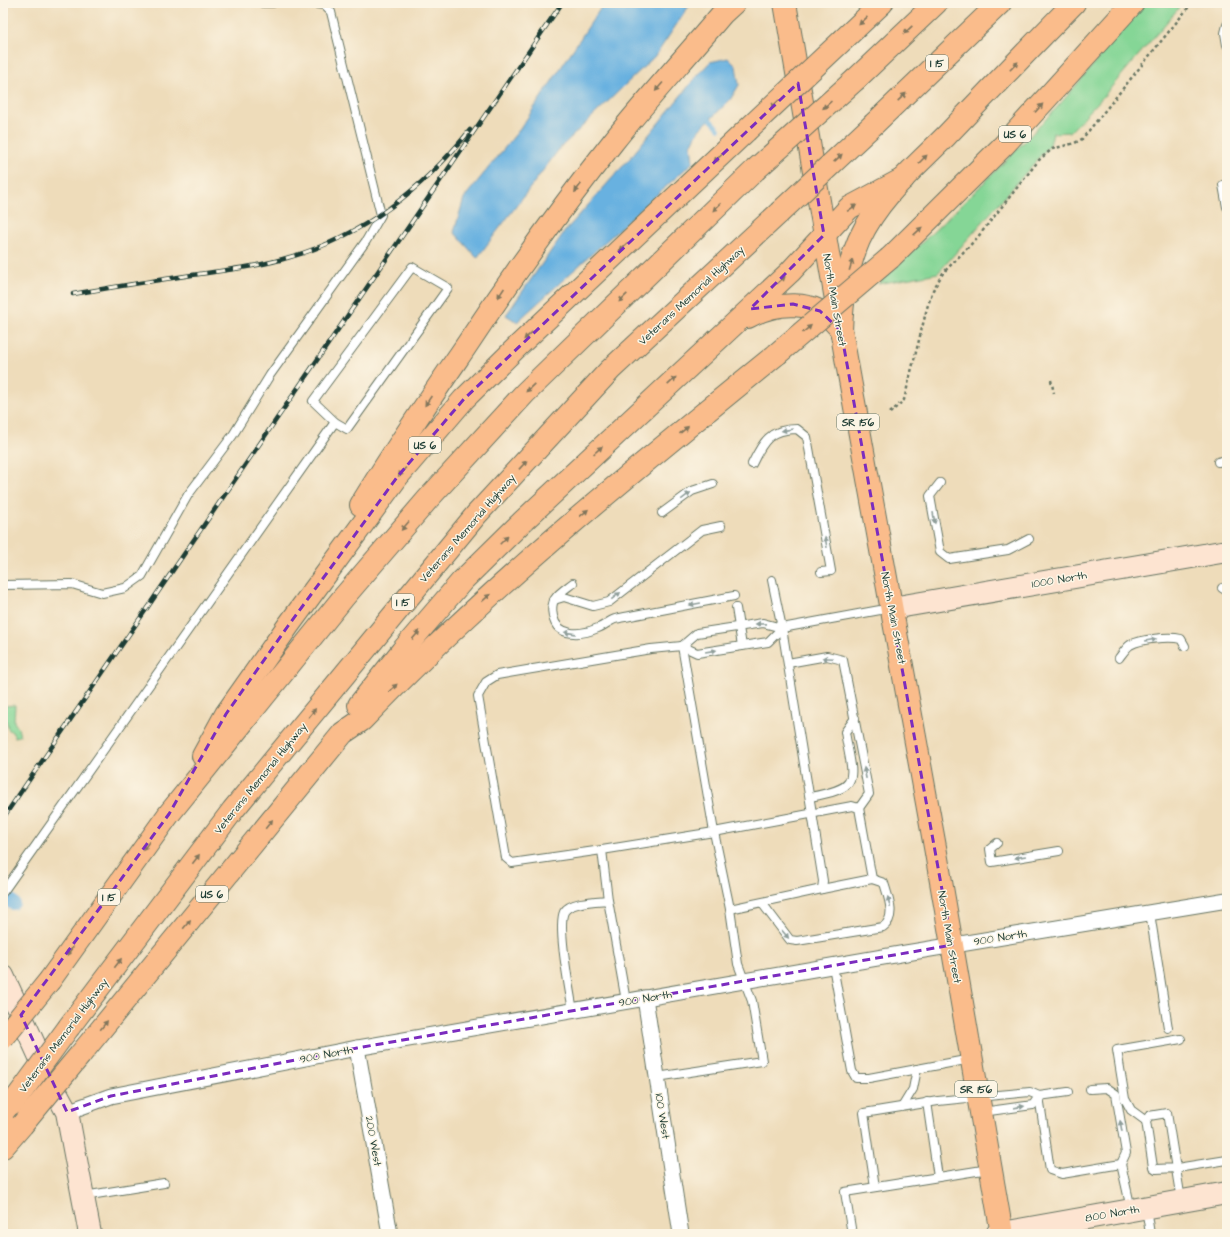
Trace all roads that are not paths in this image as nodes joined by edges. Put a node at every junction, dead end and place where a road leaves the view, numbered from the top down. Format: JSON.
{"nodes":[{"id":1,"x":262,"y":3,"type":"edge"},
{"id":2,"x":273,"y":3,"type":"edge"},
{"id":3,"x":309,"y":3,"type":"edge"},
{"id":4,"x":712,"y":3,"type":"edge"},
{"id":5,"x":734,"y":3,"type":"edge"},
{"id":6,"x":785,"y":3,"type":"edge"},
{"id":7,"x":882,"y":3,"type":"edge"},
{"id":8,"x":936,"y":3,"type":"edge"},
{"id":9,"x":1000,"y":3,"type":"edge"},
{"id":10,"x":1074,"y":3,"type":"edge"},
{"id":11,"x":1133,"y":3,"type":"edge"},
{"id":12,"x":1227,"y":25,"type":"edge"},
{"id":13,"x":1227,"y":45,"type":"edge"},
{"id":14,"x":685,"y":58,"type":"junction"},
{"id":15,"x":903,"y":179,"type":"junction"},
{"id":16,"x":1223,"y":185,"type":"dead end"},
{"id":17,"x":1227,"y":207,"type":"edge"},
{"id":18,"x":824,"y":235,"type":"junction"},
{"id":19,"x":732,"y":326,"type":"junction"},
{"id":20,"x":841,"y":331,"type":"junction"},
{"id":21,"x":335,"y":422,"type":"junction"},
{"id":22,"x":1227,"y":460,"type":"edge"},
{"id":23,"x":1218,"y":462,"type":"dead end"},
{"id":24,"x":752,"y":464,"type":"dead end"},
{"id":25,"x":940,"y":483,"type":"dead end"},
{"id":26,"x":712,"y":484,"type":"dead end"},
{"id":27,"x":662,"y":513,"type":"dead end"},
{"id":28,"x":721,"y":526,"type":"dead end"},
{"id":29,"x":1029,"y":539,"type":"dead end"},
{"id":30,"x":1227,"y":551,"type":"edge"},
{"id":31,"x":821,"y":572,"type":"dead end"},
{"id":32,"x":772,"y":580,"type":"dead end"},
{"id":33,"x":573,"y":583,"type":"dead end"},
{"id":34,"x":3,"y":585,"type":"edge"},
{"id":35,"x":734,"y":596,"type":"dead end"},
{"id":36,"x":553,"y":600,"type":"junction"},
{"id":37,"x":736,"y":608,"type":"dead end"},
{"id":38,"x":892,"y":608,"type":"junction"},
{"id":39,"x":288,"y":626,"type":"junction"},
{"id":40,"x":739,"y":627,"type":"junction"},
{"id":41,"x":782,"y":628,"type":"junction"},
{"id":42,"x":682,"y":646,"type":"junction"},
{"id":43,"x":742,"y":646,"type":"junction"},
{"id":44,"x":1185,"y":646,"type":"dead end"},
{"id":45,"x":1119,"y":658,"type":"dead end"},
{"id":46,"x":788,"y":663,"type":"junction"},
{"id":47,"x":855,"y":718,"type":"junction"},
{"id":48,"x":343,"y":733,"type":"junction"},
{"id":49,"x":810,"y":797,"type":"junction"},
{"id":50,"x":859,"y":808,"type":"junction"},
{"id":51,"x":812,"y":813,"type":"junction"},
{"id":52,"x":169,"y":814,"type":"junction"},
{"id":53,"x":714,"y":832,"type":"junction"},
{"id":54,"x":997,"y":843,"type":"dead end"},
{"id":55,"x":602,"y":850,"type":"junction"},
{"id":56,"x":1059,"y":851,"type":"dead end"},
{"id":57,"x":872,"y":879,"type":"junction"},
{"id":58,"x":822,"y":889,"type":"junction"},
{"id":59,"x":3,"y":892,"type":"edge"},
{"id":60,"x":608,"y":900,"type":"junction"},
{"id":61,"x":1227,"y":900,"type":"edge"},
{"id":62,"x":762,"y":903,"type":"junction"},
{"id":63,"x":730,"y":909,"type":"junction"},
{"id":64,"x":1150,"y":913,"type":"junction"},
{"id":65,"x":952,"y":946,"type":"junction"},
{"id":66,"x":833,"y":966,"type":"junction"},
{"id":67,"x":3,"y":976,"type":"edge"},
{"id":68,"x":743,"y":982,"type":"junction"},
{"id":69,"x":645,"y":998,"type":"junction"},
{"id":70,"x":626,"y":1001,"type":"junction"},
{"id":71,"x":573,"y":1010,"type":"junction"},
{"id":72,"x":1168,"y":1028,"type":"dead end"},
{"id":73,"x":3,"y":1038,"type":"edge"},
{"id":74,"x":1181,"y":1039,"type":"dead end"},
{"id":75,"x":358,"y":1048,"type":"junction"},
{"id":76,"x":972,"y":1059,"type":"junction"},
{"id":77,"x":917,"y":1069,"type":"junction"},
{"id":78,"x":657,"y":1077,"type":"junction"},
{"id":79,"x":1090,"y":1089,"type":"dead end"},
{"id":80,"x":1068,"y":1092,"type":"dead end"},
{"id":81,"x":1039,"y":1096,"type":"junction"},
{"id":82,"x":927,"y":1102,"type":"junction"},
{"id":83,"x":979,"y":1104,"type":"junction"},
{"id":84,"x":902,"y":1107,"type":"junction"},
{"id":85,"x":8,"y":1109,"type":"edge"},
{"id":86,"x":67,"y":1112,"type":"junction"},
{"id":87,"x":1146,"y":1121,"type":"junction"},
{"id":88,"x":3,"y":1147,"type":"edge"},
{"id":89,"x":1227,"y":1160,"type":"edge"},
{"id":90,"x":1121,"y":1164,"type":"junction"},
{"id":91,"x":990,"y":1168,"type":"junction"},
{"id":92,"x":1178,"y":1168,"type":"junction"},
{"id":93,"x":938,"y":1177,"type":"junction"},
{"id":94,"x":164,"y":1183,"type":"dead end"},
{"id":95,"x":875,"y":1187,"type":"junction"},
{"id":96,"x":1227,"y":1193,"type":"edge"},
{"id":97,"x":83,"y":1196,"type":"junction"},
{"id":98,"x":1182,"y":1201,"type":"junction"},
{"id":99,"x":1138,"y":1208,"type":"junction"},
{"id":100,"x":90,"y":1234,"type":"edge"},
{"id":101,"x":390,"y":1234,"type":"edge"},
{"id":102,"x":681,"y":1234,"type":"edge"},
{"id":103,"x":852,"y":1234,"type":"edge"},
{"id":104,"x":1000,"y":1234,"type":"edge"},
{"id":105,"x":1150,"y":1234,"type":"edge"}],
"edges":[{"from":1,"to":2,"type":"lane"},
{"from":3,"to":34,"type":"lane"},
{"from":4,"to":14,"type":"main road"},
{"from":5,"to":14,"type":"main road"},
{"from":6,"to":18,"type":"main road","name":"North Main Street","number":"SR 156"},
{"from":7,"to":39,"type":"main road","number":"US 6","one_way":true,"bridge":true},
{"from":8,"to":52,"type":"main road","number":"I 15","one_way":true,"bridge":true},
{"from":85,"to":9,"type":"main road","name":"Veterans Memorial Highway","number":"I 15","one_way":true,"bridge":true},
{"from":15,"to":10,"type":"main road","one_way":true},
{"from":48,"to":11,"type":"main road","number":"US 6","one_way":true,"bridge":true},
{"from":12,"to":13,"type":"lane"},
{"from":14,"to":39,"type":"main road","one_way":true},
{"from":18,"to":15,"type":"main road","one_way":true},
{"from":20,"to":15,"type":"main road","one_way":true},
{"from":16,"to":17,"type":"lane"},
{"from":19,"to":18,"type":"main road","one_way":true},
{"from":18,"to":20,"type":"main road","name":"North Main Street","number":"SR 156"},
{"from":19,"to":20,"type":"main road"},
{"from":48,"to":19,"type":"main road","one_way":true},
{"from":20,"to":38,"type":"main road","name":"North Main Street","number":"SR 156"},
{"from":21,"to":21,"type":"lane"},
{"from":21,"to":59,"type":"lane"},
{"from":22,"to":23,"type":"lane"},
{"from":31,"to":24,"type":"lane","one_way":true},
{"from":25,"to":29,"type":"lane","one_way":true},
{"from":27,"to":26,"type":"lane","one_way":true},
{"from":36,"to":28,"type":"lane","one_way":true},
{"from":30,"to":38,"type":"street","name":"1000 North"},
{"from":32,"to":41,"type":"lane"},
{"from":33,"to":36,"type":"lane"},
{"from":35,"to":36,"type":"lane","one_way":true},
{"from":37,"to":40,"type":"lane"},
{"from":38,"to":41,"type":"lane"},
{"from":38,"to":65,"type":"main road","name":"North Main Street","number":"SR 156"},
{"from":39,"to":52,"type":"main road","number":"US 6"},
{"from":41,"to":40,"type":"lane","one_way":true},
{"from":40,"to":42,"type":"lane"},
{"from":40,"to":43,"type":"lane"},
{"from":41,"to":43,"type":"lane"},
{"from":41,"to":46,"type":"lane"},
{"from":42,"to":43,"type":"lane","one_way":true},
{"from":42,"to":53,"type":"lane"},
{"from":42,"to":55,"type":"lane"},
{"from":45,"to":44,"type":"lane","one_way":true},
{"from":47,"to":46,"type":"lane","one_way":true},
{"from":46,"to":49,"type":"lane"},
{"from":47,"to":49,"type":"lane"},
{"from":50,"to":47,"type":"lane","one_way":true},
{"from":88,"to":48,"type":"main road","number":"US 6","one_way":true,"bridge":true},
{"from":49,"to":51,"type":"lane"},
{"from":50,"to":51,"type":"lane"},
{"from":50,"to":57,"type":"lane"},
{"from":51,"to":53,"type":"lane"},
{"from":51,"to":58,"type":"lane"},
{"from":52,"to":73,"type":"main road","number":"I 15","one_way":true,"bridge":true},
{"from":53,"to":55,"type":"lane"},
{"from":53,"to":63,"type":"lane"},
{"from":56,"to":54,"type":"lane","one_way":true},
{"from":55,"to":60,"type":"lane"},
{"from":57,"to":58,"type":"lane"},
{"from":62,"to":57,"type":"lane","one_way":true},
{"from":58,"to":62,"type":"lane"},
{"from":60,"to":70,"type":"lane"},
{"from":60,"to":71,"type":"lane"},
{"from":61,"to":64,"type":"street","name":"900 North"},
{"from":62,"to":63,"type":"lane"},
{"from":63,"to":68,"type":"lane"},
{"from":64,"to":65,"type":"street","name":"900 North"},
{"from":64,"to":72,"type":"lane"},
{"from":65,"to":66,"type":"street","name":"900 North"},
{"from":65,"to":76,"type":"main road","name":"North Main Street","number":"SR 156"},
{"from":66,"to":68,"type":"street","name":"900 North"},
{"from":66,"to":77,"type":"lane"},
{"from":67,"to":86,"type":"street"},
{"from":68,"to":69,"type":"street","name":"900 North"},
{"from":68,"to":78,"type":"lane"},
{"from":69,"to":70,"type":"street","name":"900 North"},
{"from":69,"to":78,"type":"street","name":"100 West"},
{"from":70,"to":71,"type":"street","name":"900 North"},
{"from":71,"to":75,"type":"street","name":"900 North"},
{"from":74,"to":87,"type":"lane"},
{"from":75,"to":86,"type":"street","name":"900 North"},
{"from":75,"to":101,"type":"street","name":"200 West"},
{"from":76,"to":77,"type":"lane"},
{"from":76,"to":83,"type":"main road","name":"North Main Street","number":"SR 156"},
{"from":77,"to":84,"type":"lane"},
{"from":78,"to":102,"type":"street","name":"100 West"},
{"from":90,"to":79,"type":"lane","one_way":true},
{"from":80,"to":81,"type":"lane"},
{"from":81,"to":83,"type":"lane"},
{"from":83,"to":81,"type":"lane","one_way":true},
{"from":81,"to":90,"type":"lane"},
{"from":82,"to":83,"type":"lane"},
{"from":82,"to":84,"type":"lane"},
{"from":82,"to":93,"type":"lane"},
{"from":83,"to":91,"type":"main road","name":"North Main Street","number":"SR 156"},
{"from":84,"to":95,"type":"lane"},
{"from":86,"to":97,"type":"street"},
{"from":87,"to":92,"type":"lane"},
{"from":87,"to":92,"type":"lane"},
{"from":89,"to":92,"type":"lane"},
{"from":90,"to":99,"type":"lane"},
{"from":91,"to":93,"type":"lane"},
{"from":91,"to":104,"type":"main road","name":"North Main Street","number":"SR 156"},
{"from":92,"to":98,"type":"lane"},
{"from":93,"to":95,"type":"lane"},
{"from":94,"to":97,"type":"lane"},
{"from":95,"to":103,"type":"lane"},
{"from":96,"to":98,"type":"street","name":"800 North"},
{"from":97,"to":100,"type":"street"},
{"from":98,"to":99,"type":"street","name":"800 North"},
{"from":99,"to":104,"type":"street","name":"800 North"},
{"from":99,"to":105,"type":"lane"}]}
